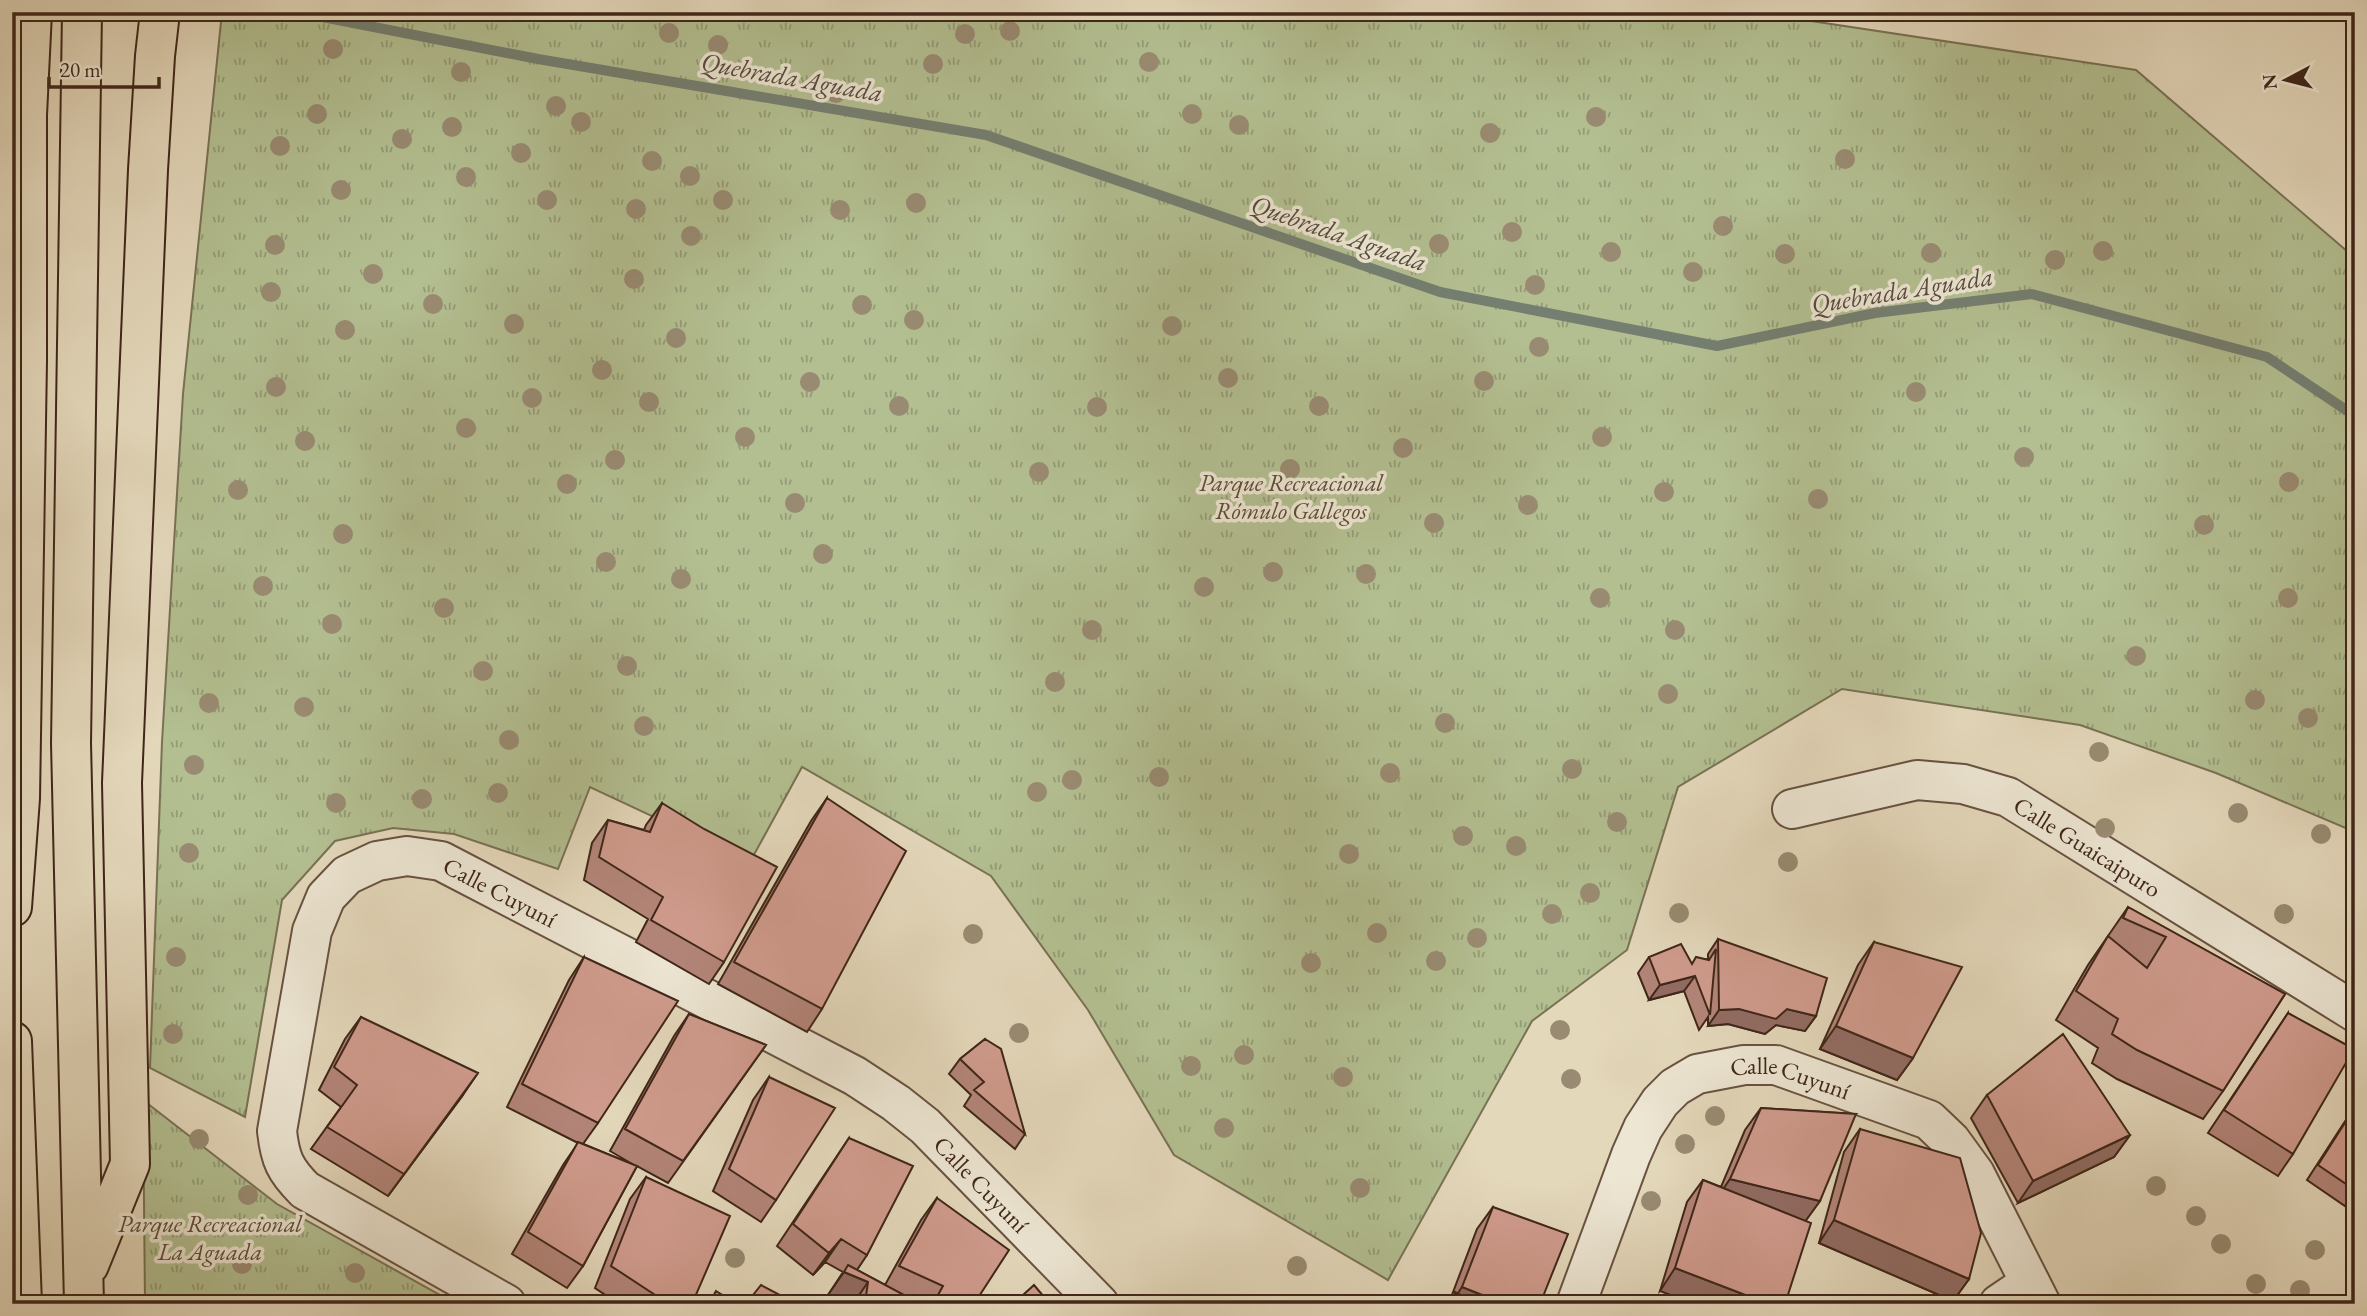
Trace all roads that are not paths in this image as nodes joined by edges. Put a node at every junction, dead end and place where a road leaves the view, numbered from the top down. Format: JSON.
{"nodes":[{"id":1,"x":32,"y":12,"type":"edge"},
{"id":2,"x":82,"y":12,"type":"edge"},
{"id":3,"x":160,"y":12,"type":"edge"},
{"id":4,"x":1792,"y":809,"type":"dead end"},
{"id":5,"x":12,"y":907,"type":"edge"},
{"id":6,"x":2355,"y":1012,"type":"edge"},
{"id":7,"x":12,"y":1041,"type":"edge"},
{"id":8,"x":84,"y":1292,"type":"edge"},
{"id":9,"x":2023,"y":1297,"type":"edge"},
{"id":10,"x":22,"y":1304,"type":"edge"},
{"id":11,"x":506,"y":1304,"type":"edge"},
{"id":12,"x":1099,"y":1304,"type":"edge"},
{"id":13,"x":1576,"y":1304,"type":"edge"}],
"edges":[{"from":1,"to":5,"type":"highway"},
{"from":2,"to":8,"type":"highway"},
{"from":3,"to":8,"type":"highway"},
{"from":4,"to":6,"type":"street","name":"Calle Guaicaipuro"},
{"from":7,"to":10,"type":"highway"},
{"from":9,"to":13,"type":"street","name":"Calle Cuyuní"},
{"from":11,"to":12,"type":"street","name":"Calle Cuyuní"}]}
